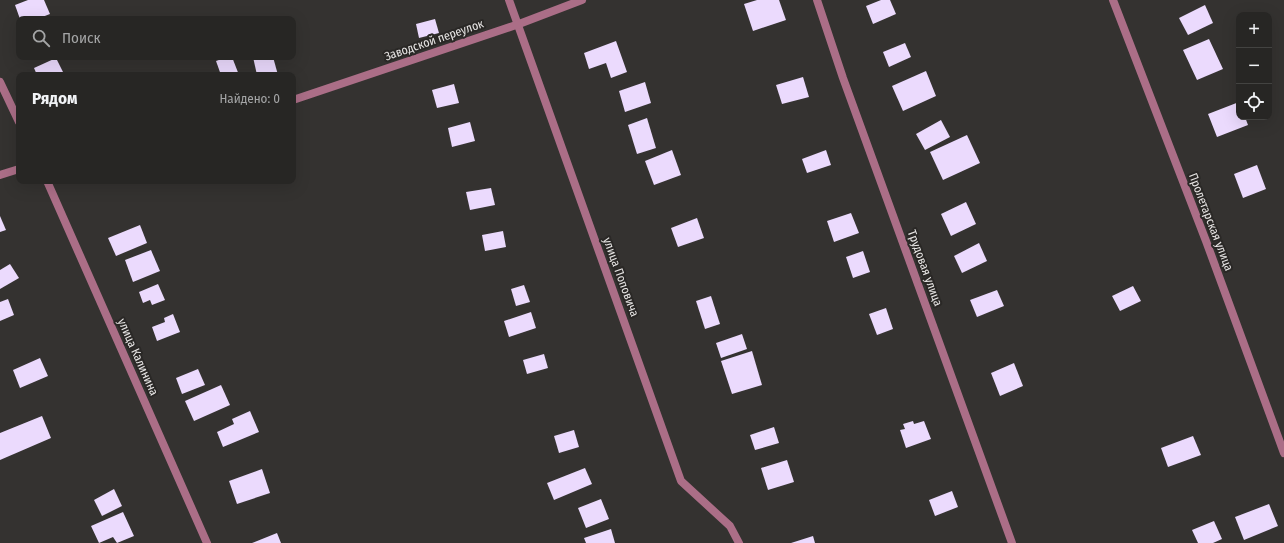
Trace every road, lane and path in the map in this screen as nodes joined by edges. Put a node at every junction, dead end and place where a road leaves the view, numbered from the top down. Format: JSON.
{"nodes":[{"id":1,"x":509,"y":0,"type":"edge"},
{"id":2,"x":582,"y":0,"type":"edge"},
{"id":3,"x":817,"y":0,"type":"edge"},
{"id":4,"x":1113,"y":0,"type":"edge"},
{"id":5,"x":519,"y":24,"type":"junction"},
{"id":6,"x":0,"y":82,"type":"edge"},
{"id":7,"x":296,"y":99,"type":"edge"},
{"id":8,"x":16,"y":116,"type":"edge"},
{"id":9,"x":16,"y":170,"type":"edge"},
{"id":10,"x":0,"y":175,"type":"edge"},
{"id":11,"x":48,"y":184,"type":"edge"},
{"id":12,"x":1284,"y":453,"type":"edge"},
{"id":13,"x":207,"y":543,"type":"edge"},
{"id":14,"x":739,"y":543,"type":"edge"},
{"id":15,"x":1012,"y":543,"type":"edge"}],
"edges":[{"from":1,"to":5,"type":"street","name":"улица Поповича"},
{"from":2,"to":5,"type":"street","name":"Заводской переулок"},
{"from":3,"to":15,"type":"street","name":"Трудовая улица"},
{"from":4,"to":12,"type":"street","name":"Пролетарская улица"},
{"from":5,"to":7,"type":"street","name":"Заводской переулок"},
{"from":5,"to":14,"type":"street","name":"улица Поповича"},
{"from":6,"to":8,"type":"street"},
{"from":9,"to":10,"type":"street"},
{"from":11,"to":13,"type":"street","name":"улица Калинина"}]}
